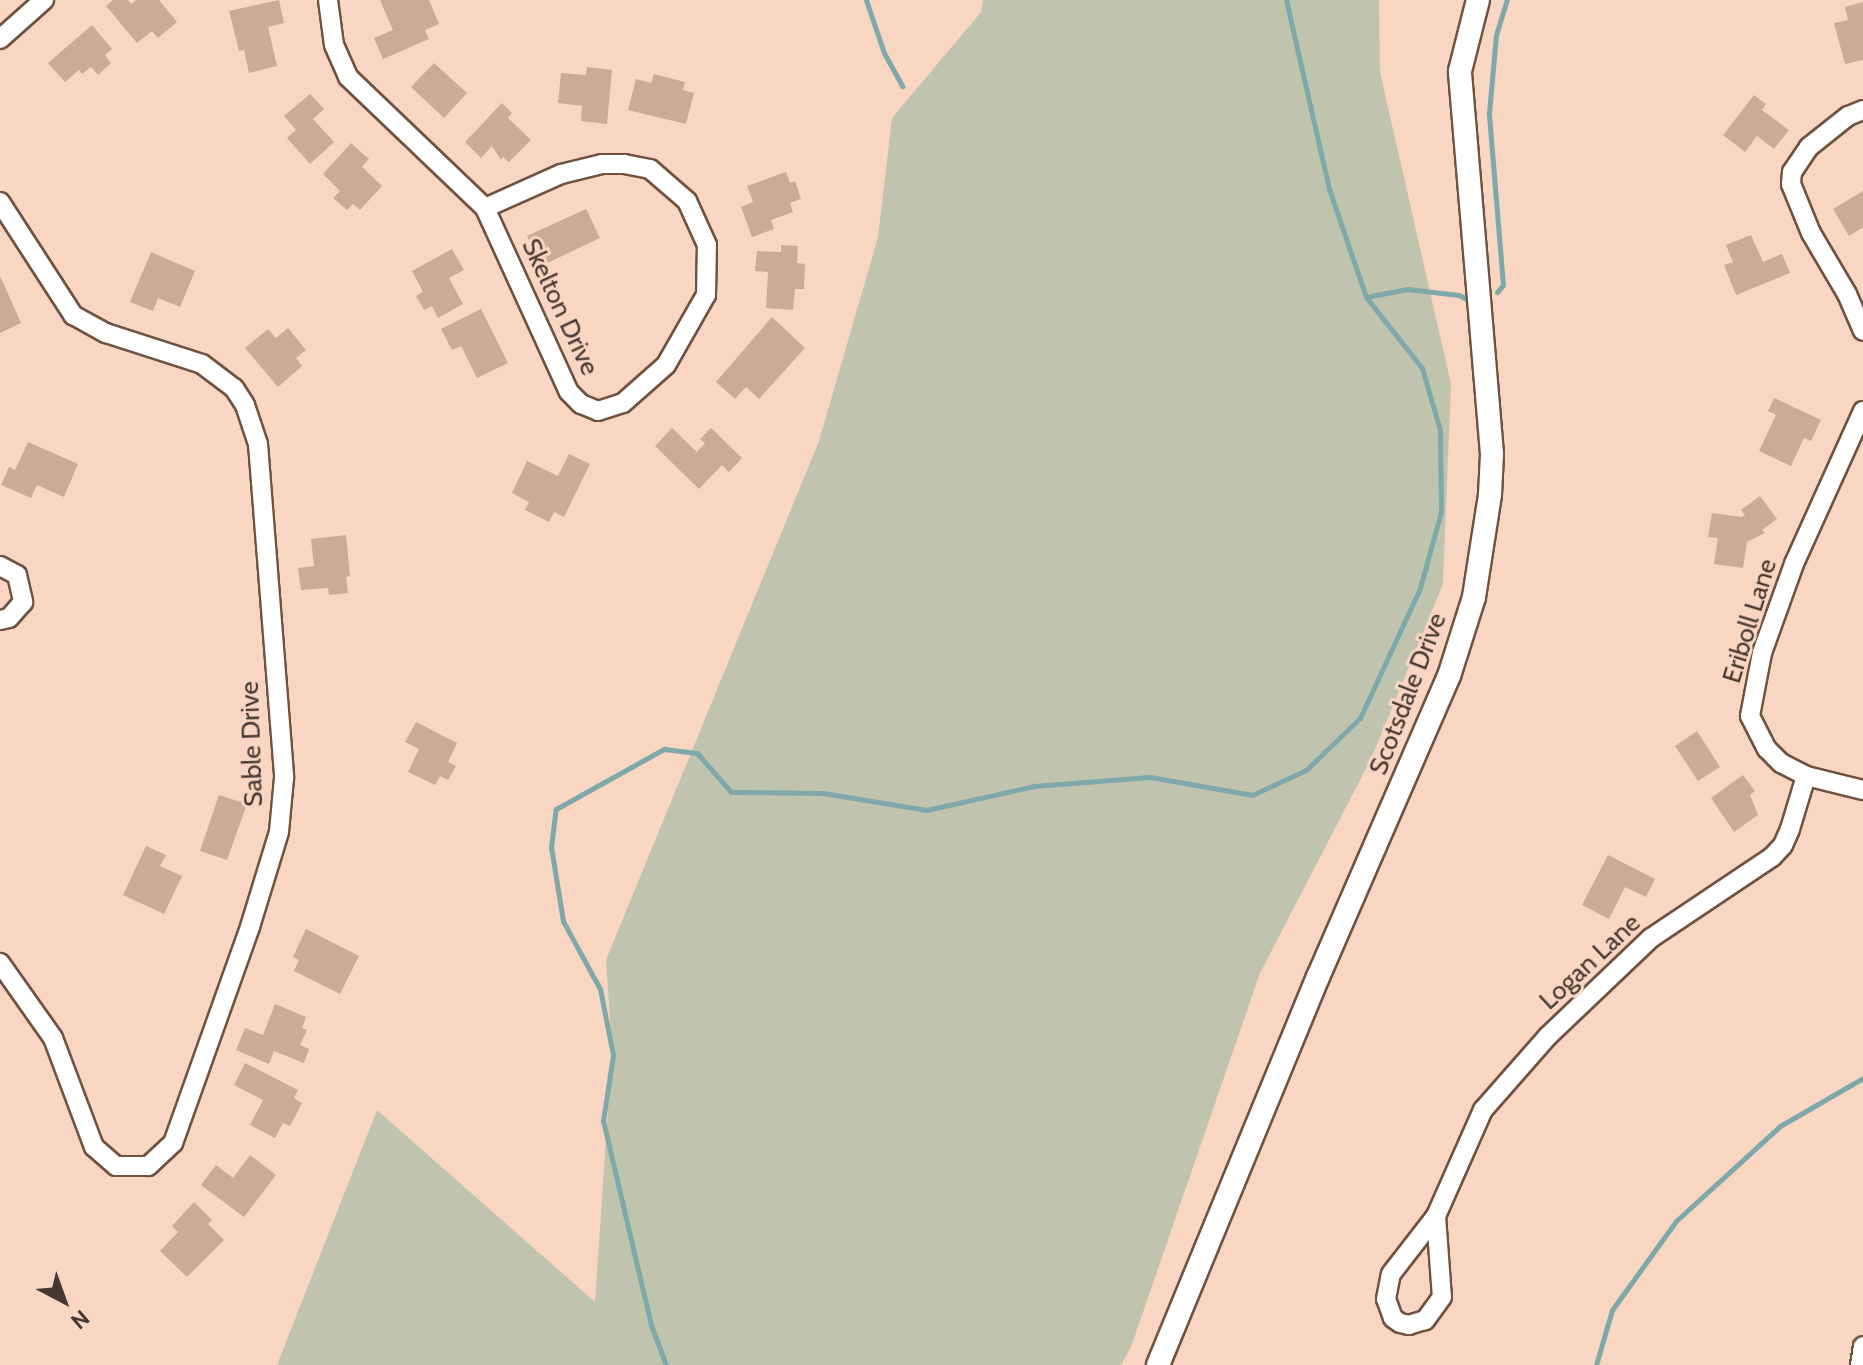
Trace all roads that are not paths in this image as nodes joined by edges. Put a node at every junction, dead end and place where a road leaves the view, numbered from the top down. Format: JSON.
{"nodes":[{"id":1,"x":44,"y":0,"type":"edge"},
{"id":2,"x":328,"y":0,"type":"edge"},
{"id":3,"x":1478,"y":0,"type":"edge"},
{"id":4,"x":0,"y":39,"type":"edge"},
{"id":5,"x":1863,"y":110,"type":"edge"},
{"id":6,"x":0,"y":202,"type":"edge"},
{"id":7,"x":485,"y":208,"type":"junction"},
{"id":8,"x":1863,"y":331,"type":"edge"},
{"id":9,"x":1863,"y":411,"type":"edge"},
{"id":10,"x":0,"y":566,"type":"edge"},
{"id":11,"x":0,"y":620,"type":"edge"},
{"id":12,"x":1806,"y":776,"type":"junction"},
{"id":13,"x":1863,"y":790,"type":"edge"},
{"id":14,"x":0,"y":963,"type":"edge"},
{"id":15,"x":1436,"y":1216,"type":"junction"},
{"id":16,"x":1863,"y":1346,"type":"edge"},
{"id":17,"x":1158,"y":1365,"type":"edge"},
{"id":18,"x":1860,"y":1365,"type":"edge"}],
"edges":[{"from":1,"to":4,"type":"street"},
{"from":2,"to":7,"type":"street","name":"Skelton Drive"},
{"from":3,"to":17,"type":"street","name":"Scotsdale Drive"},
{"from":5,"to":8,"type":"street"},
{"from":6,"to":14,"type":"street","name":"Sable Drive"},
{"from":7,"to":7,"type":"street","name":"Skelton Drive"},
{"from":9,"to":12,"type":"street","name":"Eriboll Lane"},
{"from":10,"to":11,"type":"street"},
{"from":12,"to":13,"type":"street","name":"Eriboll Lane"},
{"from":12,"to":15,"type":"street","name":"Logan Lane"},
{"from":15,"to":15,"type":"street","name":"Logan Lane"},
{"from":16,"to":18,"type":"street"}]}
